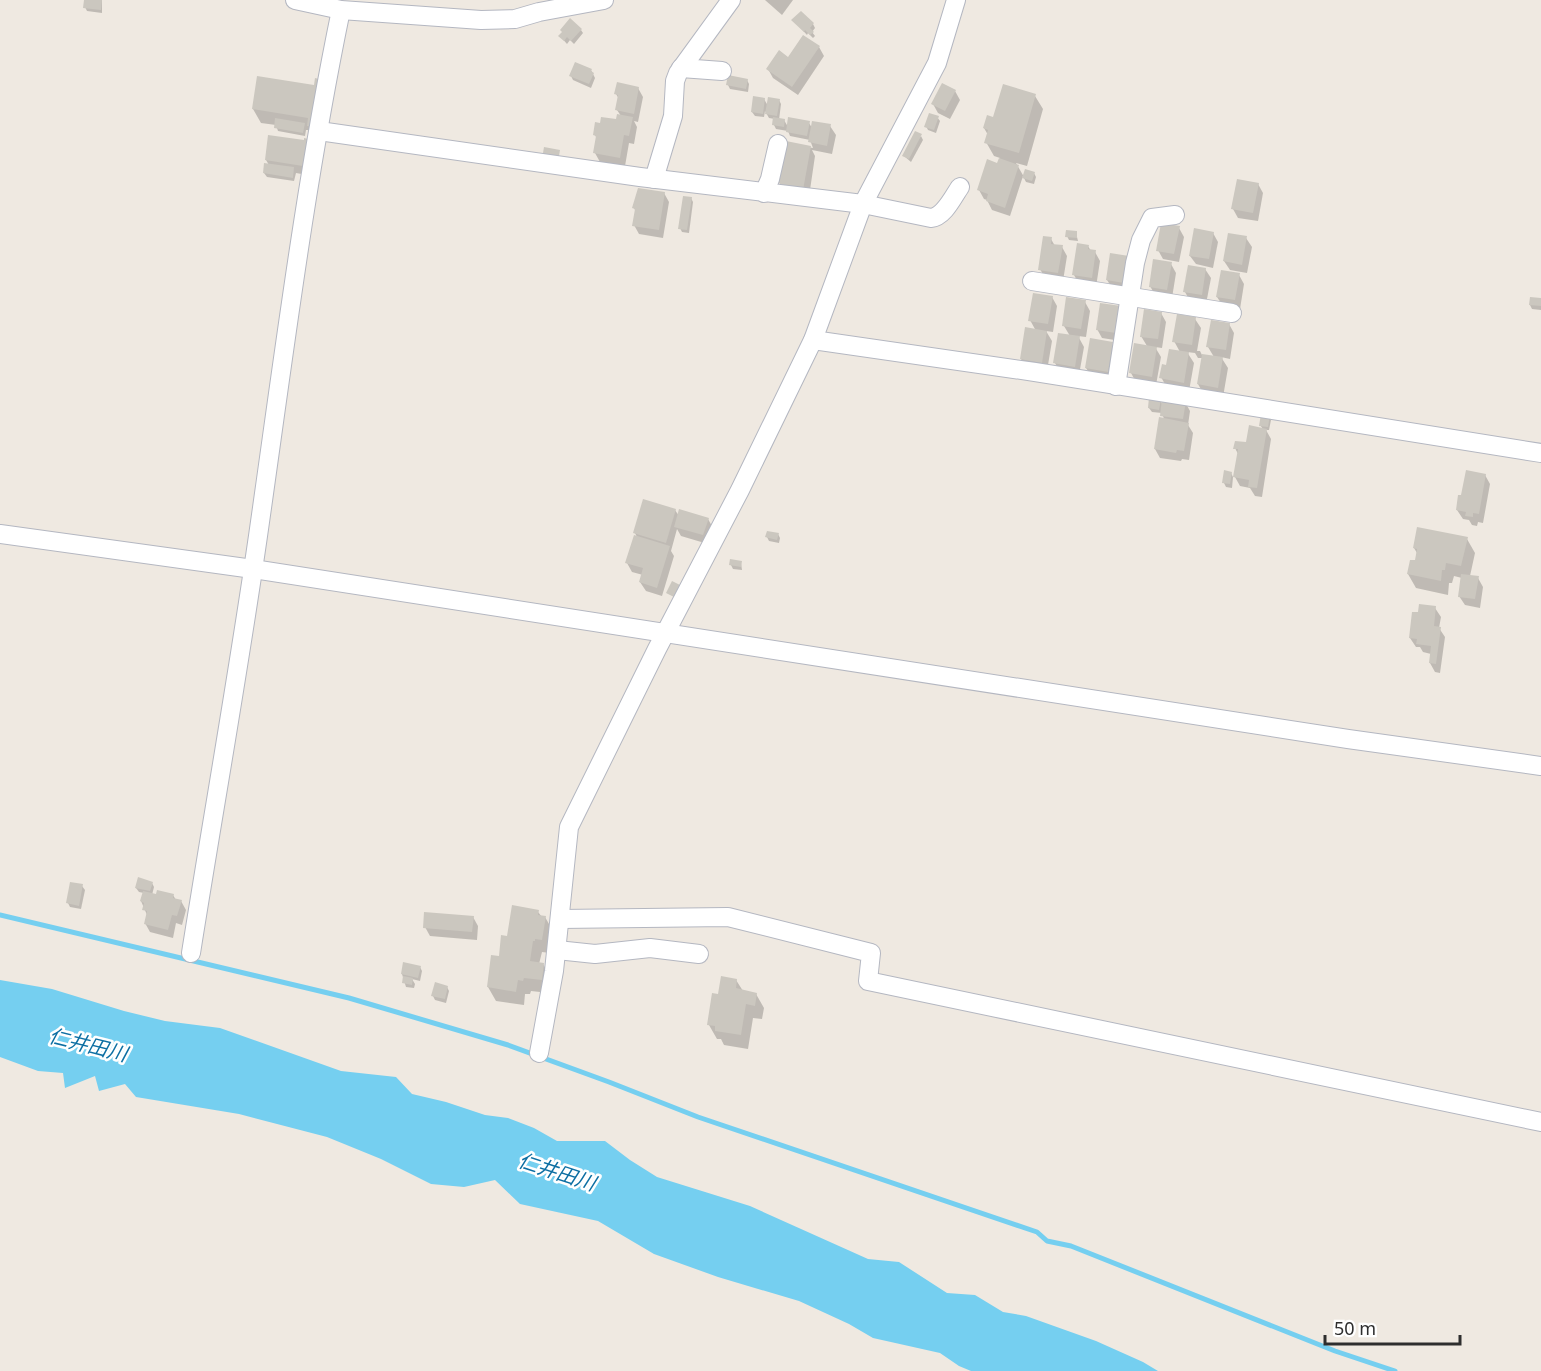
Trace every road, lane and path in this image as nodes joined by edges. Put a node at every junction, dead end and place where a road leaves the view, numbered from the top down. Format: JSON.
{"nodes":[{"id":1,"x":295,"y":0,"type":"edge"},
{"id":2,"x":604,"y":0,"type":"edge"},
{"id":3,"x":731,"y":0,"type":"edge"},
{"id":4,"x":956,"y":0,"type":"edge"},
{"id":5,"x":342,"y":10,"type":"junction"},
{"id":6,"x":681,"y":68,"type":"junction"},
{"id":7,"x":722,"y":71,"type":"dead end"},
{"id":8,"x":319,"y":131,"type":"junction"},
{"id":9,"x":778,"y":144,"type":"dead end"},
{"id":10,"x":654,"y":179,"type":"junction"},
{"id":11,"x":960,"y":187,"type":"dead end"},
{"id":12,"x":764,"y":193,"type":"junction"},
{"id":13,"x":863,"y":204,"type":"junction"},
{"id":14,"x":1175,"y":215,"type":"dead end"},
{"id":15,"x":1032,"y":281,"type":"dead end"},
{"id":16,"x":1130,"y":297,"type":"junction"},
{"id":17,"x":1232,"y":313,"type":"dead end"},
{"id":18,"x":813,"y":340,"type":"junction"},
{"id":19,"x":1116,"y":386,"type":"junction"},
{"id":20,"x":1541,"y":453,"type":"edge"},
{"id":21,"x":0,"y":534,"type":"edge"},
{"id":22,"x":253,"y":569,"type":"junction"},
{"id":23,"x":666,"y":634,"type":"junction"},
{"id":24,"x":1541,"y":766,"type":"edge"},
{"id":25,"x":560,"y":919,"type":"junction"},
{"id":26,"x":557,"y":950,"type":"junction"},
{"id":27,"x":191,"y":953,"type":"dead end"},
{"id":28,"x":699,"y":954,"type":"dead end"},
{"id":29,"x":539,"y":1053,"type":"dead end"},
{"id":30,"x":1541,"y":1122,"type":"edge"}],
"edges":[{"from":1,"to":5,"type":"street"},
{"from":2,"to":5,"type":"street"},
{"from":3,"to":6,"type":"street"},
{"from":4,"to":13,"type":"street"},
{"from":5,"to":8,"type":"street"},
{"from":6,"to":7,"type":"street"},
{"from":6,"to":10,"type":"street"},
{"from":8,"to":10,"type":"street"},
{"from":8,"to":22,"type":"street"},
{"from":9,"to":12,"type":"street"},
{"from":10,"to":12,"type":"street"},
{"from":11,"to":13,"type":"street"},
{"from":12,"to":13,"type":"street"},
{"from":13,"to":18,"type":"street"},
{"from":14,"to":16,"type":"street"},
{"from":15,"to":16,"type":"street"},
{"from":16,"to":17,"type":"street"},
{"from":16,"to":19,"type":"street"},
{"from":18,"to":19,"type":"street"},
{"from":18,"to":23,"type":"street"},
{"from":19,"to":20,"type":"street"},
{"from":21,"to":22,"type":"street"},
{"from":22,"to":23,"type":"street"},
{"from":22,"to":27,"type":"street"},
{"from":23,"to":24,"type":"street"},
{"from":23,"to":25,"type":"street"},
{"from":25,"to":26,"type":"street"},
{"from":25,"to":30,"type":"street"},
{"from":26,"to":28,"type":"street"},
{"from":26,"to":29,"type":"street"}]}
